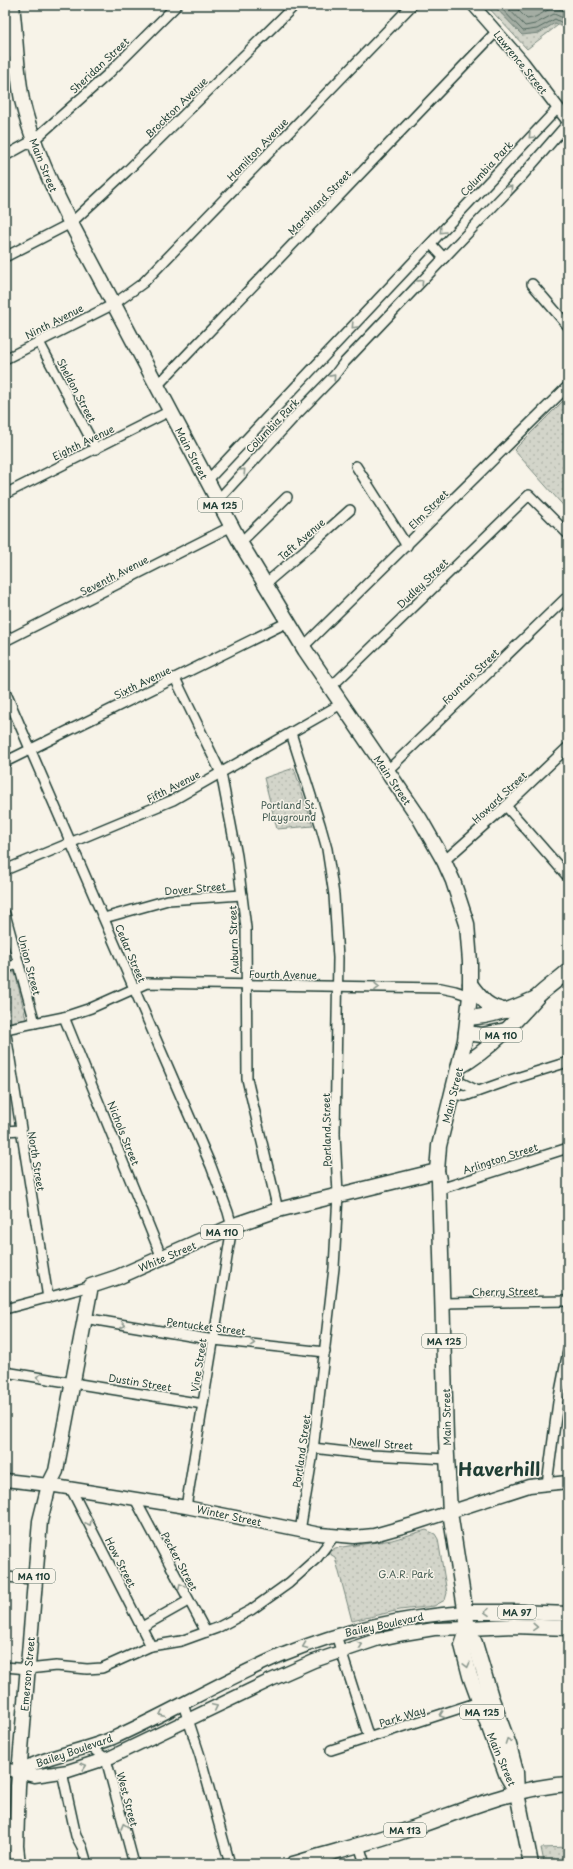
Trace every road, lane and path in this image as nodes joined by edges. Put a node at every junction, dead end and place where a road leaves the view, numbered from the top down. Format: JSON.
{"nodes":[{"id":1,"x":12,"y":5,"type":"edge"},
{"id":2,"x":177,"y":5,"type":"edge"},
{"id":3,"x":295,"y":5,"type":"edge"},
{"id":4,"x":412,"y":5,"type":"edge"},
{"id":5,"x":473,"y":5,"type":"edge"},
{"id":6,"x":496,"y":32,"type":"junction"},
{"id":7,"x":10,"y":53,"type":"edge"},
{"id":8,"x":558,"y":108,"type":"junction"},
{"id":9,"x":568,"y":122,"type":"edge"},
{"id":10,"x":34,"y":140,"type":"junction"},
{"id":11,"x":5,"y":156,"type":"edge"},
{"id":12,"x":71,"y":223,"type":"junction"},
{"id":13,"x":431,"y":244,"type":"junction"},
{"id":14,"x":5,"y":257,"type":"edge"},
{"id":15,"x":444,"y":258,"type":"junction"},
{"id":16,"x":532,"y":284,"type":"dead end"},
{"id":17,"x":114,"y":304,"type":"junction"},
{"id":18,"x":568,"y":326,"type":"edge"},
{"id":19,"x":38,"y":342,"type":"junction"},
{"id":20,"x":330,"y":352,"type":"junction"},
{"id":21,"x":5,"y":358,"type":"edge"},
{"id":22,"x":343,"y":364,"type":"junction"},
{"id":23,"x":157,"y":386,"type":"junction"},
{"id":24,"x":568,"y":386,"type":"edge"},
{"id":25,"x":170,"y":411,"type":"junction"},
{"id":26,"x":96,"y":449,"type":"junction"},
{"id":27,"x":356,"y":466,"type":"dead end"},
{"id":28,"x":207,"y":481,"type":"junction"},
{"id":29,"x":5,"y":494,"type":"edge"},
{"id":30,"x":287,"y":497,"type":"dead end"},
{"id":31,"x":217,"y":500,"type":"junction"},
{"id":32,"x":350,"y":510,"type":"dead end"},
{"id":33,"x":232,"y":526,"type":"junction"},
{"id":34,"x":568,"y":534,"type":"edge"},
{"id":35,"x":241,"y":542,"type":"junction"},
{"id":36,"x":407,"y":546,"type":"junction"},
{"id":37,"x":265,"y":584,"type":"junction"},
{"id":38,"x":568,"y":596,"type":"edge"},
{"id":39,"x":288,"y":622,"type":"junction"},
{"id":40,"x":5,"y":641,"type":"edge"},
{"id":41,"x":303,"y":647,"type":"junction"},
{"id":42,"x":175,"y":678,"type":"junction"},
{"id":43,"x":330,"y":688,"type":"junction"},
{"id":44,"x":5,"y":691,"type":"edge"},
{"id":45,"x":341,"y":704,"type":"junction"},
{"id":46,"x":291,"y":733,"type":"junction"},
{"id":47,"x":568,"y":748,"type":"edge"},
{"id":48,"x":31,"y":749,"type":"junction"},
{"id":49,"x":5,"y":762,"type":"edge"},
{"id":50,"x":387,"y":771,"type":"junction"},
{"id":51,"x":221,"y":773,"type":"junction"},
{"id":52,"x":506,"y":806,"type":"junction"},
{"id":53,"x":71,"y":842,"type":"junction"},
{"id":54,"x":444,"y":861,"type":"junction"},
{"id":55,"x":5,"y":870,"type":"edge"},
{"id":56,"x":568,"y":877,"type":"edge"},
{"id":57,"x":242,"y":895,"type":"junction"},
{"id":58,"x":5,"y":914,"type":"edge"},
{"id":59,"x":104,"y":918,"type":"junction"},
{"id":60,"x":18,"y":964,"type":"junction"},
{"id":61,"x":5,"y":968,"type":"edge"},
{"id":62,"x":568,"y":971,"type":"edge"},
{"id":63,"x":246,"y":984,"type":"junction"},
{"id":64,"x":338,"y":986,"type":"junction"},
{"id":65,"x":134,"y":988,"type":"junction"},
{"id":66,"x":470,"y":990,"type":"junction"},
{"id":67,"x":538,"y":997,"type":"junction"},
{"id":68,"x":507,"y":1011,"type":"junction"},
{"id":69,"x":64,"y":1016,"type":"junction"},
{"id":70,"x":468,"y":1018,"type":"junction"},
{"id":71,"x":34,"y":1023,"type":"junction"},
{"id":72,"x":5,"y":1028,"type":"edge"},
{"id":73,"x":506,"y":1030,"type":"junction"},
{"id":74,"x":466,"y":1033,"type":"junction"},
{"id":75,"x":568,"y":1062,"type":"edge"},
{"id":76,"x":457,"y":1073,"type":"junction"},
{"id":77,"x":478,"y":1091,"type":"junction"},
{"id":78,"x":452,"y":1094,"type":"junction"},
{"id":79,"x":21,"y":1130,"type":"junction"},
{"id":80,"x":5,"y":1131,"type":"edge"},
{"id":81,"x":568,"y":1148,"type":"edge"},
{"id":82,"x":438,"y":1171,"type":"junction"},
{"id":83,"x":440,"y":1189,"type":"junction"},
{"id":84,"x":338,"y":1194,"type":"junction"},
{"id":85,"x":278,"y":1210,"type":"junction"},
{"id":86,"x":232,"y":1227,"type":"junction"},
{"id":87,"x":162,"y":1258,"type":"junction"},
{"id":88,"x":91,"y":1286,"type":"junction"},
{"id":89,"x":48,"y":1298,"type":"junction"},
{"id":90,"x":568,"y":1301,"type":"edge"},
{"id":91,"x":443,"y":1304,"type":"junction"},
{"id":92,"x":5,"y":1309,"type":"edge"},
{"id":93,"x":84,"y":1318,"type":"junction"},
{"id":94,"x":214,"y":1340,"type":"junction"},
{"id":95,"x":568,"y":1351,"type":"edge"},
{"id":96,"x":325,"y":1352,"type":"junction"},
{"id":97,"x":5,"y":1372,"type":"edge"},
{"id":98,"x":72,"y":1382,"type":"junction"},
{"id":99,"x":203,"y":1404,"type":"junction"},
{"id":100,"x":313,"y":1448,"type":"junction"},
{"id":101,"x":447,"y":1459,"type":"junction"},
{"id":102,"x":5,"y":1480,"type":"edge"},
{"id":103,"x":568,"y":1482,"type":"edge"},
{"id":104,"x":547,"y":1484,"type":"junction"},
{"id":105,"x":49,"y":1485,"type":"junction"},
{"id":106,"x":71,"y":1488,"type":"junction"},
{"id":107,"x":135,"y":1499,"type":"junction"},
{"id":108,"x":186,"y":1506,"type":"junction"},
{"id":109,"x":450,"y":1512,"type":"junction"},
{"id":110,"x":300,"y":1531,"type":"junction"},
{"id":111,"x":334,"y":1536,"type":"junction"},
{"id":112,"x":5,"y":1577,"type":"edge"},
{"id":113,"x":34,"y":1579,"type":"junction"},
{"id":114,"x":188,"y":1601,"type":"junction"},
{"id":115,"x":466,"y":1612,"type":"junction"},
{"id":116,"x":568,"y":1614,"type":"edge"},
{"id":117,"x":142,"y":1627,"type":"junction"},
{"id":118,"x":468,"y":1628,"type":"junction"},
{"id":119,"x":568,"y":1628,"type":"edge"},
{"id":120,"x":206,"y":1632,"type":"junction"},
{"id":121,"x":336,"y":1635,"type":"junction"},
{"id":122,"x":151,"y":1646,"type":"junction"},
{"id":123,"x":342,"y":1652,"type":"junction"},
{"id":124,"x":5,"y":1667,"type":"edge"},
{"id":125,"x":28,"y":1669,"type":"junction"},
{"id":126,"x":479,"y":1702,"type":"junction"},
{"id":127,"x":183,"y":1704,"type":"junction"},
{"id":128,"x":189,"y":1719,"type":"junction"},
{"id":129,"x":369,"y":1738,"type":"junction"},
{"id":130,"x":90,"y":1746,"type":"junction"},
{"id":131,"x":331,"y":1750,"type":"dead end"},
{"id":132,"x":106,"y":1759,"type":"junction"},
{"id":133,"x":12,"y":1770,"type":"edge"},
{"id":134,"x":62,"y":1772,"type":"junction"},
{"id":135,"x":568,"y":1784,"type":"edge"},
{"id":136,"x":517,"y":1793,"type":"junction"},
{"id":137,"x":359,"y":1845,"type":"junction"},
{"id":138,"x":18,"y":1864,"type":"edge"},
{"id":139,"x":87,"y":1864,"type":"edge"},
{"id":140,"x":134,"y":1864,"type":"edge"},
{"id":141,"x":230,"y":1864,"type":"edge"},
{"id":142,"x":295,"y":1864,"type":"edge"},
{"id":143,"x":365,"y":1864,"type":"edge"},
{"id":144,"x":531,"y":1864,"type":"edge"}],
"edges":[{"from":1,"to":7,"type":"main road","name":"Main Street","number":"MA 125"},
{"from":2,"to":10,"type":"street","name":"Sheridan Street"},
{"from":3,"to":12,"type":"street","name":"Brockton Avenue"},
{"from":4,"to":17,"type":"street","name":"Hamilton Avenue"},
{"from":5,"to":6,"type":"street","name":"Lawrence Street"},
{"from":6,"to":8,"type":"street","name":"Lawrence Street"},
{"from":6,"to":23,"type":"street","name":"Marshland Street"},
{"from":7,"to":10,"type":"main road","name":"Main Street","number":"MA 125"},
{"from":8,"to":9,"type":"street","name":"Lawrence Street"},
{"from":8,"to":13,"type":"street","name":"Columbia Park","one_way":true},
{"from":15,"to":9,"type":"street","name":"Columbia Park","one_way":true},
{"from":10,"to":11,"type":"street","name":"Sheridan Street"},
{"from":10,"to":12,"type":"main road","name":"Main Street","number":"MA 125"},
{"from":12,"to":14,"type":"street","name":"Brockton Avenue"},
{"from":12,"to":17,"type":"main road","name":"Main Street","number":"MA 125"},
{"from":13,"to":15,"type":"street"},
{"from":13,"to":20,"type":"street","name":"Columbia Park","one_way":true},
{"from":22,"to":15,"type":"street","name":"Columbia Park","one_way":true},
{"from":16,"to":18,"type":"street"},
{"from":17,"to":19,"type":"street","name":"Ninth Avenue"},
{"from":17,"to":23,"type":"main road","name":"Main Street","number":"MA 125"},
{"from":19,"to":21,"type":"street","name":"Ninth Avenue"},
{"from":19,"to":26,"type":"street","name":"Sheldon Street"},
{"from":20,"to":22,"type":"street"},
{"from":20,"to":28,"type":"street","name":"Columbia Park"},
{"from":31,"to":22,"type":"street","name":"Columbia Park","one_way":true},
{"from":23,"to":25,"type":"main road","name":"Main Street","number":"MA 125"},
{"from":24,"to":36,"type":"street","name":"Elm Street"},
{"from":25,"to":26,"type":"street","name":"Eighth Avenue"},
{"from":25,"to":28,"type":"main road","name":"Main Street","number":"MA 125"},
{"from":26,"to":29,"type":"street","name":"Eighth Avenue"},
{"from":27,"to":36,"type":"street"},
{"from":28,"to":31,"type":"main road","name":"Main Street","number":"MA 125"},
{"from":30,"to":35,"type":"street"},
{"from":31,"to":33,"type":"main road","name":"Main Street","number":"MA 125"},
{"from":32,"to":37,"type":"street","name":"Taft Avenue"},
{"from":33,"to":35,"type":"main road","name":"Main Street","number":"MA 125"},
{"from":33,"to":40,"type":"street","name":"Seventh Avenue"},
{"from":34,"to":43,"type":"street","name":"Dudley Street"},
{"from":35,"to":37,"type":"main road","name":"Main Street","number":"MA 125"},
{"from":36,"to":41,"type":"street","name":"Elm Street"},
{"from":37,"to":39,"type":"main road","name":"Main Street","number":"MA 125"},
{"from":38,"to":50,"type":"street","name":"Fountain Street"},
{"from":39,"to":41,"type":"main road","name":"Main Street","number":"MA 125"},
{"from":39,"to":42,"type":"street","name":"Sixth Avenue"},
{"from":41,"to":43,"type":"main road","name":"Main Street","number":"MA 125"},
{"from":42,"to":48,"type":"street","name":"Sixth Avenue"},
{"from":42,"to":51,"type":"street","name":"Auburn Street"},
{"from":43,"to":45,"type":"main road","name":"Main Street","number":"MA 125"},
{"from":44,"to":48,"type":"street","name":"Cedar Street"},
{"from":45,"to":46,"type":"street","name":"Fifth Avenue"},
{"from":45,"to":50,"type":"main road","name":"Main Street","number":"MA 125"},
{"from":46,"to":51,"type":"street","name":"Fifth Avenue"},
{"from":46,"to":64,"type":"street","name":"Portland Street"},
{"from":47,"to":52,"type":"street","name":"Howard Street"},
{"from":48,"to":49,"type":"street","name":"Sixth Avenue"},
{"from":48,"to":53,"type":"street","name":"Cedar Street"},
{"from":50,"to":54,"type":"main road","name":"Main Street","number":"MA 125"},
{"from":51,"to":53,"type":"street","name":"Fifth Avenue"},
{"from":51,"to":57,"type":"street","name":"Auburn Street"},
{"from":52,"to":54,"type":"street","name":"Howard Street"},
{"from":52,"to":56,"type":"street"},
{"from":53,"to":55,"type":"street","name":"Fifth Avenue"},
{"from":53,"to":59,"type":"street","name":"Cedar Street"},
{"from":54,"to":66,"type":"main road","name":"Main Street","number":"MA 125"},
{"from":57,"to":59,"type":"street","name":"Dover Street"},
{"from":57,"to":63,"type":"street","name":"Auburn Street"},
{"from":58,"to":60,"type":"street","name":"Union Street"},
{"from":59,"to":65,"type":"street","name":"Cedar Street"},
{"from":60,"to":61,"type":"street"},
{"from":60,"to":71,"type":"street","name":"Union Street"},
{"from":62,"to":67,"type":"main road","number":"MA 110"},
{"from":63,"to":64,"type":"street","name":"Fourth Avenue"},
{"from":63,"to":65,"type":"street","name":"Fourth Avenue"},
{"from":63,"to":85,"type":"street","name":"Auburn Street"},
{"from":64,"to":66,"type":"street","name":"Fourth Avenue","one_way":true},
{"from":64,"to":84,"type":"street","name":"Portland Street"},
{"from":65,"to":69,"type":"street","name":"Fourth Avenue"},
{"from":65,"to":86,"type":"street","name":"Cedar Street"},
{"from":66,"to":68,"type":"main road"},
{"from":66,"to":70,"type":"main road","name":"Main Street","number":"MA 125"},
{"from":67,"to":68,"type":"main road","number":"MA 110"},
{"from":67,"to":73,"type":"main road","number":"MA 110"},
{"from":68,"to":70,"type":"main road","number":"MA 110"},
{"from":69,"to":71,"type":"street","name":"Fourth Avenue"},
{"from":69,"to":87,"type":"street","name":"Nichols Street"},
{"from":70,"to":74,"type":"main road","name":"Main Street","number":"MA 110"},
{"from":71,"to":72,"type":"street","name":"Fourth Avenue"},
{"from":72,"to":79,"type":"street","name":"North Street"},
{"from":73,"to":74,"type":"main road"},
{"from":73,"to":76,"type":"main road","number":"MA 110"},
{"from":74,"to":76,"type":"main road","name":"Main Street","number":"MA 110"},
{"from":75,"to":77,"type":"street"},
{"from":76,"to":77,"type":"street"},
{"from":76,"to":78,"type":"main road","name":"Main Street","number":"MA 110"},
{"from":77,"to":78,"type":"street"},
{"from":78,"to":82,"type":"main road","name":"Main Street","number":"MA 110"},
{"from":79,"to":80,"type":"street"},
{"from":79,"to":89,"type":"street","name":"North Street"},
{"from":81,"to":83,"type":"street","name":"Arlington Street"},
{"from":82,"to":83,"type":"main road","name":"Main Street","number":"MA 125"},
{"from":82,"to":84,"type":"main road","name":"White Street","number":"MA 110"},
{"from":83,"to":91,"type":"main road","name":"Main Street","number":"MA 125"},
{"from":84,"to":85,"type":"main road","name":"White Street","number":"MA 110"},
{"from":84,"to":96,"type":"street","name":"Portland Street"},
{"from":85,"to":86,"type":"main road","name":"White Street","number":"MA 110"},
{"from":86,"to":87,"type":"main road","name":"White Street","number":"MA 110"},
{"from":86,"to":94,"type":"street","name":"Vine Street"},
{"from":87,"to":88,"type":"main road","name":"White Street","number":"MA 110"},
{"from":88,"to":89,"type":"street"},
{"from":88,"to":93,"type":"main road","number":"MA 110"},
{"from":89,"to":92,"type":"street"},
{"from":90,"to":91,"type":"street","name":"Cherry Street"},
{"from":91,"to":101,"type":"main road","name":"Main Street","number":"MA 125"},
{"from":93,"to":94,"type":"street","name":"Pentucket Street","one_way":true},
{"from":93,"to":98,"type":"main road","number":"MA 110"},
{"from":94,"to":96,"type":"street","name":"Pentucket Street","one_way":true},
{"from":94,"to":99,"type":"street","name":"Vine Street"},
{"from":95,"to":104,"type":"street"},
{"from":96,"to":100,"type":"street","name":"Portland Street"},
{"from":98,"to":97,"type":"street","name":"Dustin Street","one_way":true},
{"from":98,"to":99,"type":"street","name":"Dustin Street"},
{"from":98,"to":105,"type":"main road","number":"MA 110"},
{"from":99,"to":108,"type":"street","name":"Vine Street"},
{"from":100,"to":101,"type":"street","name":"Newell Street"},
{"from":100,"to":110,"type":"street","name":"Portland Street"},
{"from":101,"to":109,"type":"main road","name":"Main Street","number":"MA 125"},
{"from":102,"to":105,"type":"main road","name":"Winter Street"},
{"from":103,"to":104,"type":"main road","name":"Winter Street"},
{"from":104,"to":109,"type":"main road","name":"Winter Street"},
{"from":105,"to":106,"type":"main road","name":"Winter Street"},
{"from":105,"to":113,"type":"main road","name":"Emerson Street","number":"MA 110"},
{"from":106,"to":107,"type":"main road","name":"Winter Street"},
{"from":106,"to":117,"type":"street","name":"How Street","one_way":true},
{"from":107,"to":108,"type":"main road","name":"Winter Street"},
{"from":114,"to":107,"type":"street","name":"Pecker Street","one_way":true},
{"from":108,"to":110,"type":"main road","name":"Winter Street"},
{"from":109,"to":111,"type":"main road","name":"Winter Street"},
{"from":109,"to":115,"type":"main road","name":"Main Street"},
{"from":110,"to":111,"type":"main road","name":"Winter Street"},
{"from":111,"to":120,"type":"street"},
{"from":112,"to":113,"type":"street"},
{"from":113,"to":125,"type":"main road","name":"Emerson Street","number":"MA 110"},
{"from":114,"to":117,"type":"street"},
{"from":114,"to":120,"type":"street","name":"Pecker Street"},
{"from":116,"to":115,"type":"main road","number":"MA 97","one_way":true},
{"from":115,"to":118,"type":"main road","name":"Main Street"},
{"from":115,"to":121,"type":"main road","name":"Bailey Boulevard"},
{"from":117,"to":122,"type":"street","name":"How Street"},
{"from":118,"to":119,"type":"main road","number":"MA 97","one_way":true},
{"from":123,"to":118,"type":"main road","name":"Bailey Boulevard","one_way":true},
{"from":118,"to":126,"type":"main road","name":"Main Street","number":"MA 125","one_way":true},
{"from":136,"to":118,"type":"main road","name":"Main Street","number":"MA 125","one_way":true},
{"from":120,"to":122,"type":"street"},
{"from":121,"to":123,"type":"street"},
{"from":121,"to":127,"type":"main road","name":"Bailey Boulevard","one_way":true},
{"from":122,"to":125,"type":"street"},
{"from":128,"to":123,"type":"main road","name":"Bailey Boulevard","one_way":true},
{"from":123,"to":129,"type":"street"},
{"from":124,"to":125,"type":"street"},
{"from":125,"to":133,"type":"main road","name":"Emerson Street","number":"MA 110"},
{"from":126,"to":129,"type":"street","name":"Park Way","one_way":true},
{"from":126,"to":136,"type":"main road","name":"Main Street","number":"MA 125"},
{"from":127,"to":128,"type":"street"},
{"from":127,"to":130,"type":"main road","name":"Bailey Boulevard","one_way":true},
{"from":128,"to":132,"type":"main road","name":"Bailey Boulevard"},
{"from":128,"to":141,"type":"street"},
{"from":129,"to":131,"type":"street","name":"Park Way"},
{"from":130,"to":132,"type":"street"},
{"from":130,"to":133,"type":"main road","name":"Bailey Boulevard"},
{"from":134,"to":132,"type":"main road","name":"Bailey Boulevard","one_way":true},
{"from":140,"to":132,"type":"street","name":"West Street","one_way":true},
{"from":133,"to":134,"type":"main road","name":"Bailey Boulevard"},
{"from":133,"to":138,"type":"main road","name":"Emerson Street","number":"MA 110"},
{"from":134,"to":139,"type":"street"},
{"from":135,"to":136,"type":"main road","number":"MA 113"},
{"from":136,"to":137,"type":"main road","number":"MA 113"},
{"from":136,"to":144,"type":"main road","number":"MA 125"},
{"from":137,"to":142,"type":"main road","number":"MA 113"},
{"from":137,"to":143,"type":"street"}]}
